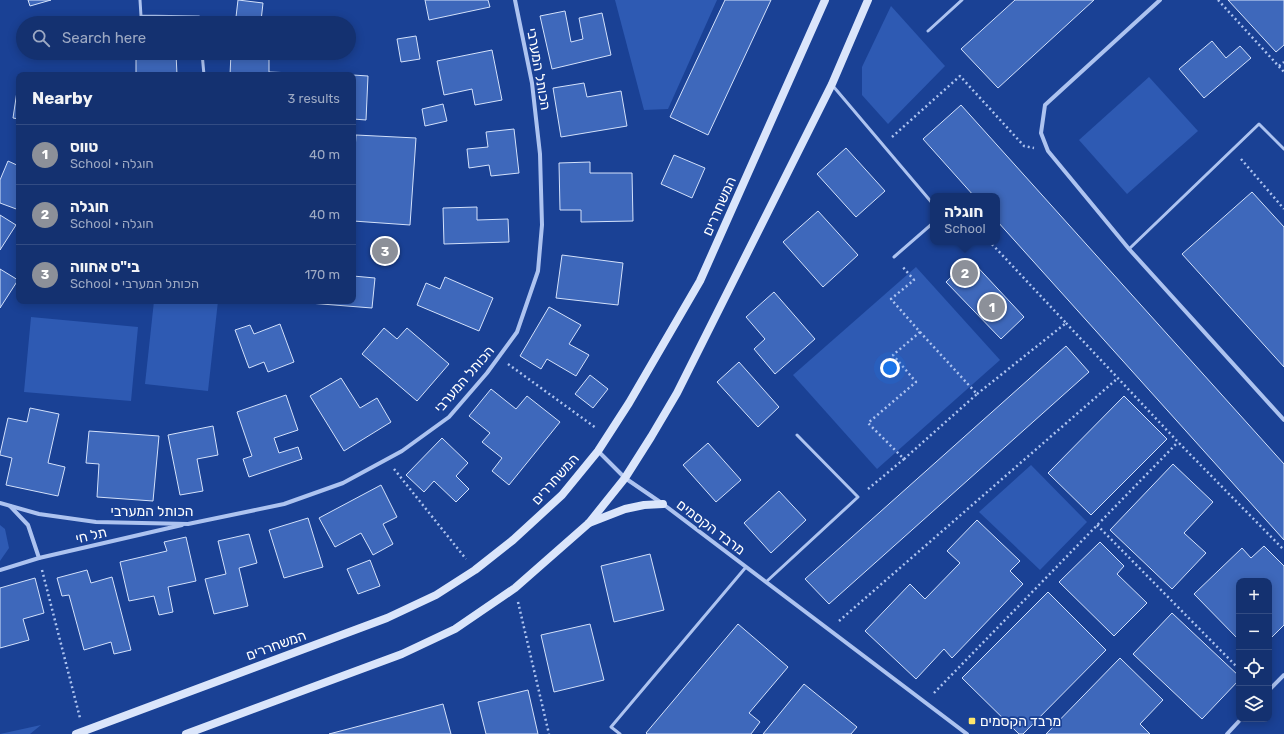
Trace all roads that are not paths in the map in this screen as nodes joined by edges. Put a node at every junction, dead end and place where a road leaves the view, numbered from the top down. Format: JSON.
{"nodes":[{"id":1,"x":140,"y":0,"type":"edge"},
{"id":2,"x":515,"y":0,"type":"edge"},
{"id":3,"x":825,"y":0,"type":"edge"},
{"id":4,"x":868,"y":0,"type":"edge"},
{"id":5,"x":962,"y":0,"type":"edge"},
{"id":6,"x":1160,"y":0,"type":"edge"},
{"id":7,"x":141,"y":16,"type":"edge"},
{"id":8,"x":928,"y":31,"type":"dead end"},
{"id":9,"x":203,"y":60,"type":"edge"},
{"id":10,"x":204,"y":72,"type":"edge"},
{"id":11,"x":832,"y":84,"type":"junction"},
{"id":12,"x":1284,"y":149,"type":"edge"},
{"id":13,"x":930,"y":200,"type":"edge"},
{"id":14,"x":930,"y":226,"type":"edge"},
{"id":15,"x":1129,"y":249,"type":"junction"},
{"id":16,"x":894,"y":257,"type":"road end"},
{"id":17,"x":1284,"y":420,"type":"edge"},
{"id":18,"x":797,"y":436,"type":"dead end"},
{"id":19,"x":598,"y":451,"type":"junction"},
{"id":20,"x":625,"y":478,"type":"junction"},
{"id":21,"x":0,"y":503,"type":"edge"},
{"id":22,"x":662,"y":504,"type":"junction"},
{"id":23,"x":9,"y":505,"type":"junction"},
{"id":24,"x":589,"y":523,"type":"junction"},
{"id":25,"x":188,"y":524,"type":"junction"},
{"id":26,"x":39,"y":558,"type":"junction"},
{"id":27,"x":746,"y":566,"type":"junction"},
{"id":28,"x":0,"y":570,"type":"edge"},
{"id":29,"x":766,"y":582,"type":"junction"},
{"id":30,"x":1284,"y":675,"type":"edge"},
{"id":31,"x":1272,"y":687,"type":"edge"},
{"id":32,"x":1238,"y":722,"type":"edge"},
{"id":33,"x":80,"y":732,"type":"edge"},
{"id":34,"x":186,"y":734,"type":"edge"},
{"id":35,"x":620,"y":734,"type":"edge"},
{"id":36,"x":967,"y":734,"type":"edge"},
{"id":37,"x":1227,"y":734,"type":"edge"}],
"edges":[{"from":1,"to":7,"type":"lane"},
{"from":2,"to":25,"type":"street","name":"הכותל המערבי"},
{"from":3,"to":19,"type":"main road","name":"המשחררים"},
{"from":4,"to":11,"type":"main road"},
{"from":5,"to":8,"type":"lane"},
{"from":6,"to":15,"type":"street"},
{"from":9,"to":10,"type":"lane"},
{"from":11,"to":13,"type":"lane"},
{"from":11,"to":20,"type":"main road"},
{"from":12,"to":15,"type":"lane"},
{"from":14,"to":16,"type":"lane"},
{"from":15,"to":17,"type":"street"},
{"from":18,"to":29,"type":"lane"},
{"from":19,"to":20,"type":"street","name":"מרבד הקסמים"},
{"from":19,"to":33,"type":"main road","name":"המשחררים"},
{"from":20,"to":22,"type":"street","name":"מרבד הקסמים"},
{"from":20,"to":24,"type":"main road"},
{"from":21,"to":23,"type":"street","name":"הכותל המערבי"},
{"from":22,"to":24,"type":"main road"},
{"from":22,"to":27,"type":"street","name":"מרבד הקסמים"},
{"from":23,"to":25,"type":"street","name":"הכותל המערבי"},
{"from":23,"to":26,"type":"street"},
{"from":24,"to":34,"type":"main road"},
{"from":25,"to":26,"type":"street","name":"תל חי"},
{"from":26,"to":28,"type":"street","name":"תל חי"},
{"from":27,"to":29,"type":"street","name":"מרבד הקסמים"},
{"from":27,"to":35,"type":"lane"},
{"from":29,"to":36,"type":"street","name":"מרבד הקסמים"},
{"from":30,"to":31,"type":"street"},
{"from":32,"to":37,"type":"street"}]}
